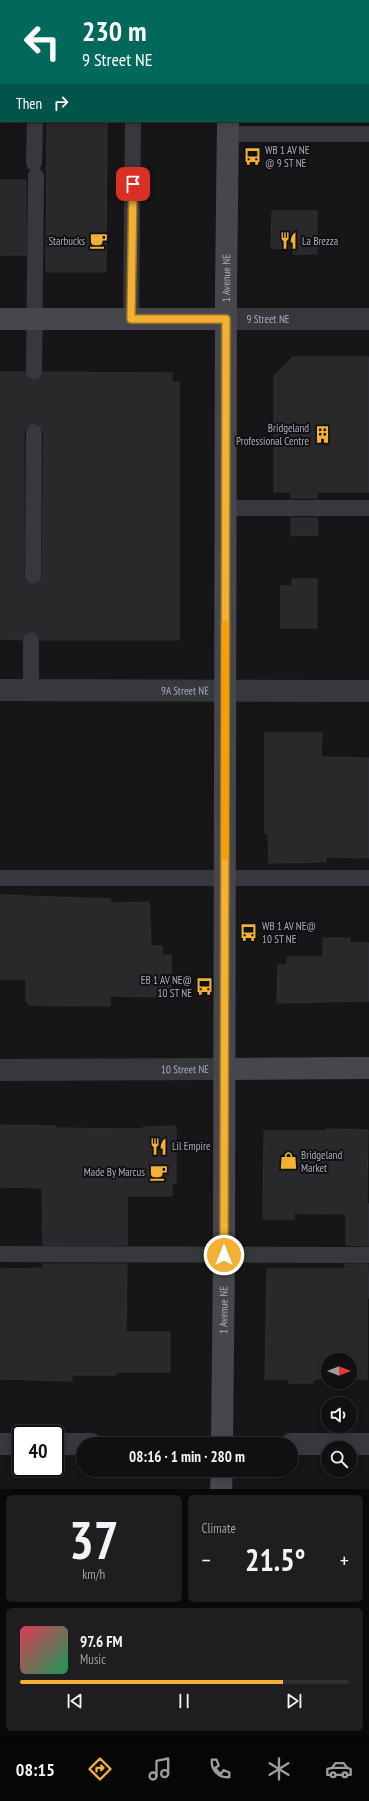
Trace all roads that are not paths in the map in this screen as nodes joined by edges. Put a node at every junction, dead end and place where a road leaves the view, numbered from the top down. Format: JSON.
{"nodes":[{"id":1,"x":35,"y":122,"type":"edge"},
{"id":2,"x":133,"y":122,"type":"edge"},
{"id":3,"x":228,"y":128,"type":"edge"},
{"id":4,"x":369,"y":134,"type":"edge"},
{"id":5,"x":0,"y":319,"type":"edge"},
{"id":6,"x":34,"y":319,"type":"junction"},
{"id":7,"x":131,"y":319,"type":"junction"},
{"id":8,"x":226,"y":319,"type":"junction"},
{"id":9,"x":369,"y":319,"type":"edge"},
{"id":10,"x":34,"y":372,"type":"dead end"},
{"id":11,"x":34,"y":432,"type":"dead end"},
{"id":12,"x":226,"y":508,"type":"junction"},
{"id":13,"x":369,"y":508,"type":"edge"},
{"id":14,"x":33,"y":576,"type":"dead end"},
{"id":15,"x":31,"y":640,"type":"dead end"},
{"id":16,"x":0,"y":690,"type":"edge"},
{"id":17,"x":31,"y":690,"type":"junction"},
{"id":18,"x":225,"y":690,"type":"junction"},
{"id":19,"x":369,"y":691,"type":"edge"},
{"id":20,"x":0,"y":878,"type":"edge"},
{"id":21,"x":225,"y":878,"type":"junction"},
{"id":22,"x":369,"y":878,"type":"edge"},
{"id":23,"x":369,"y":1068,"type":"edge"},
{"id":24,"x":224,"y":1069,"type":"junction"},
{"id":25,"x":0,"y":1070,"type":"edge"},
{"id":26,"x":0,"y":1254,"type":"edge"},
{"id":27,"x":224,"y":1255,"type":"junction"},
{"id":28,"x":369,"y":1255,"type":"edge"},
{"id":29,"x":222,"y":1437,"type":"edge"},
{"id":30,"x":0,"y":1444,"type":"edge"},
{"id":31,"x":12,"y":1444,"type":"edge"},
{"id":32,"x":64,"y":1444,"type":"edge"},
{"id":33,"x":76,"y":1444,"type":"edge"},
{"id":34,"x":298,"y":1444,"type":"edge"},
{"id":35,"x":369,"y":1444,"type":"edge"},
{"id":36,"x":222,"y":1477,"type":"edge"},
{"id":37,"x":222,"y":1489,"type":"edge"}],
"edges":[{"from":1,"to":6,"type":"lane"},
{"from":2,"to":7,"type":"lane"},
{"from":3,"to":4,"type":"lane"},
{"from":3,"to":8,"type":"street","name":"1 Avenue NE"},
{"from":5,"to":6,"type":"street","name":"9 Street NE"},
{"from":6,"to":7,"type":"street","name":"9 Street NE"},
{"from":6,"to":10,"type":"lane"},
{"from":7,"to":8,"type":"street","name":"9 Street NE"},
{"from":8,"to":9,"type":"street","name":"9 Street NE"},
{"from":8,"to":12,"type":"street","name":"1 Avenue NE"},
{"from":11,"to":14,"type":"lane"},
{"from":12,"to":13,"type":"lane"},
{"from":12,"to":18,"type":"street","name":"1 Avenue NE"},
{"from":15,"to":17,"type":"lane"},
{"from":16,"to":17,"type":"street","name":"9A Street NE"},
{"from":17,"to":18,"type":"street","name":"9A Street NE"},
{"from":18,"to":19,"type":"street","name":"9A Street NE"},
{"from":18,"to":21,"type":"street","name":"1 Avenue NE"},
{"from":20,"to":21,"type":"lane"},
{"from":21,"to":22,"type":"lane"},
{"from":21,"to":24,"type":"street","name":"1 Avenue NE"},
{"from":23,"to":24,"type":"street","name":"10 Street NE"},
{"from":24,"to":25,"type":"street","name":"10 Street NE"},
{"from":24,"to":27,"type":"street","name":"1 Avenue NE"},
{"from":26,"to":27,"type":"lane"},
{"from":27,"to":28,"type":"lane"},
{"from":27,"to":29,"type":"street","name":"1 Avenue NE"},
{"from":30,"to":31,"type":"street"},
{"from":32,"to":33,"type":"street"},
{"from":34,"to":35,"type":"street"},
{"from":36,"to":37,"type":"street"}]}
